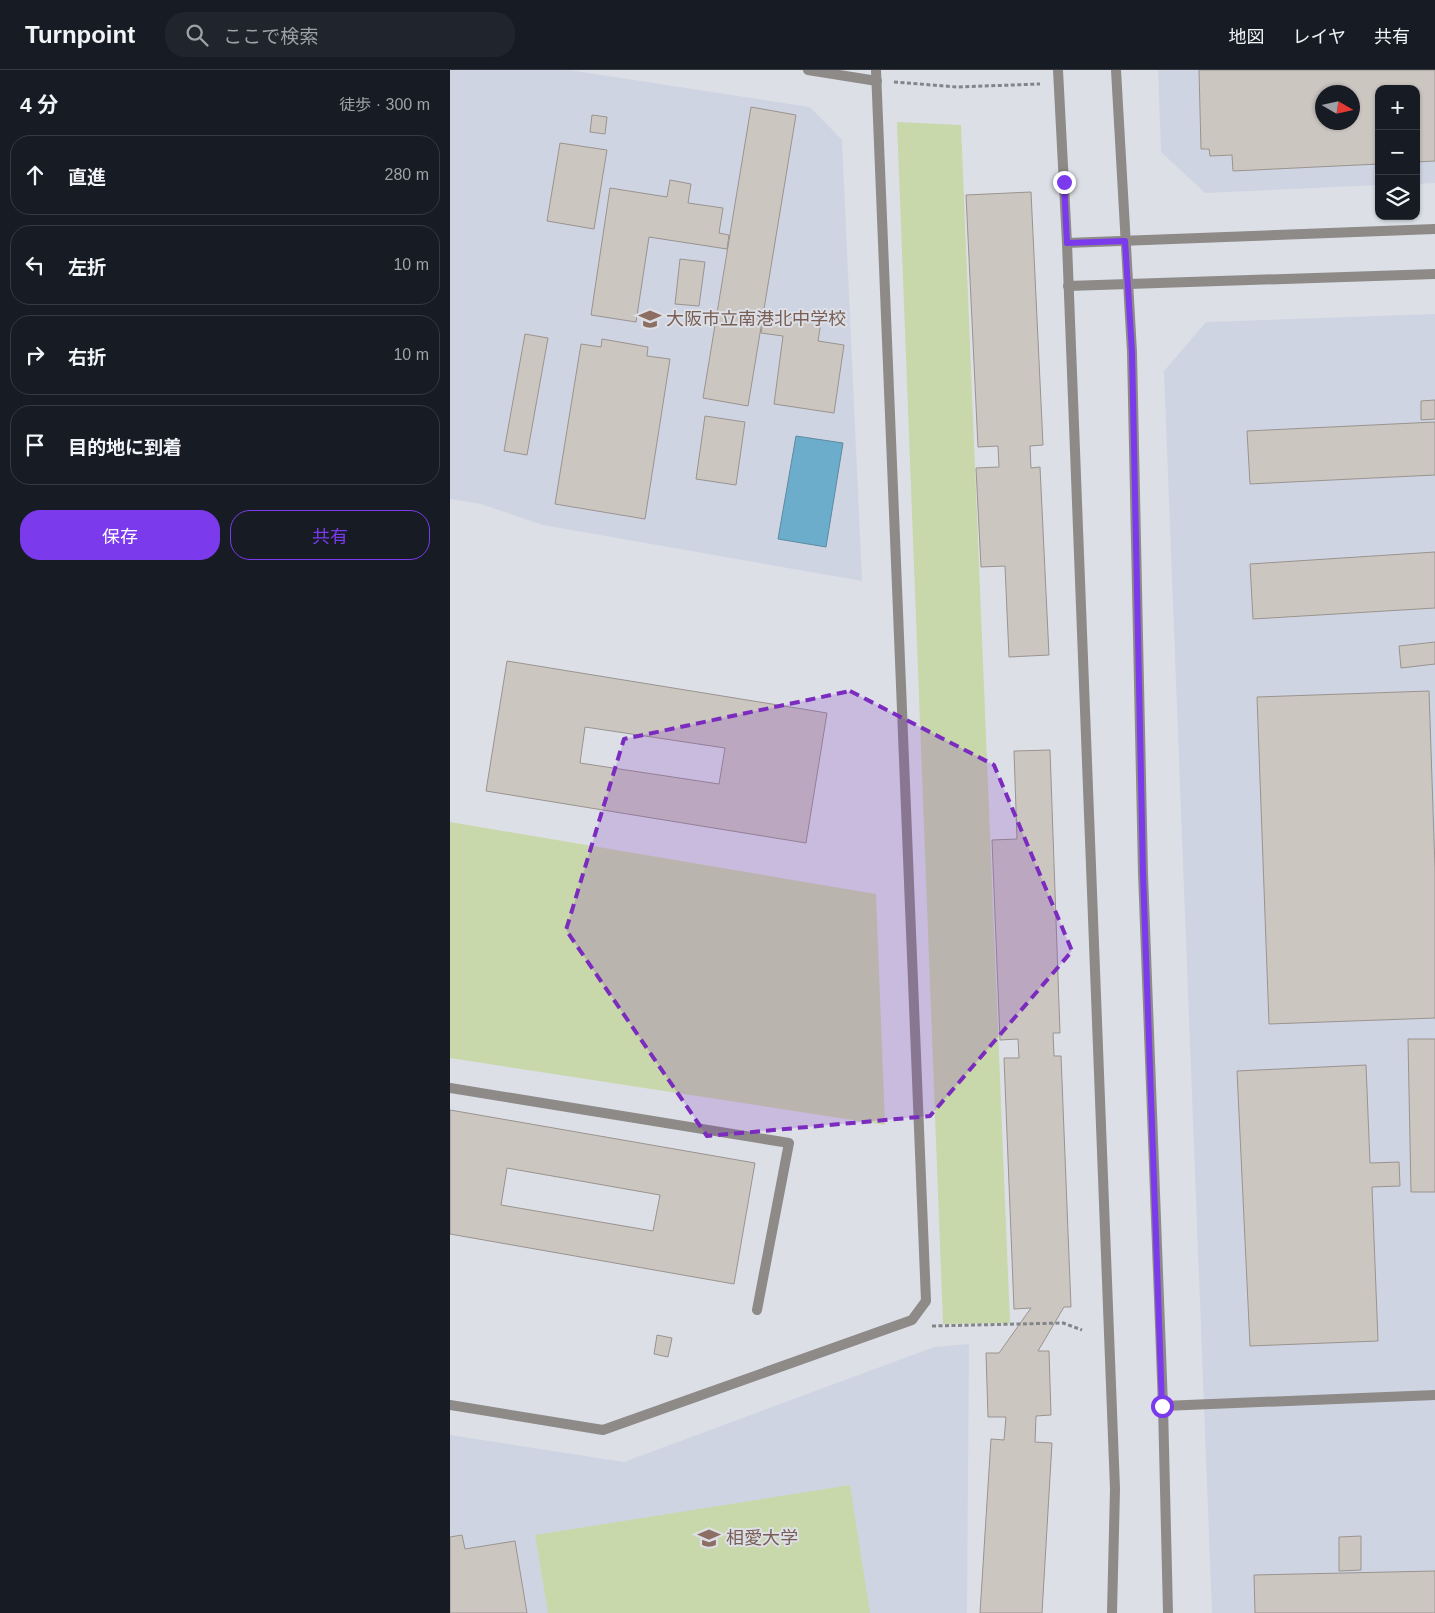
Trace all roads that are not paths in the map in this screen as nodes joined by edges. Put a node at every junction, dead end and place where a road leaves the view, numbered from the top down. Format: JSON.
{"nodes":[{"id":1,"x":808,"y":70,"type":"edge"},
{"id":2,"x":1058,"y":70,"type":"edge"},
{"id":3,"x":1116,"y":70,"type":"edge"},
{"id":4,"x":876,"y":75,"type":"edge"},
{"id":5,"x":1435,"y":229,"type":"edge"},
{"id":6,"x":1125,"y":241,"type":"junction"},
{"id":7,"x":1067,"y":243,"type":"junction"},
{"id":8,"x":1435,"y":274,"type":"edge"},
{"id":9,"x":1128,"y":285,"type":"junction"},
{"id":10,"x":1068,"y":286,"type":"junction"},
{"id":11,"x":450,"y":1088,"type":"edge"},
{"id":12,"x":758,"y":1310,"type":"dead end"},
{"id":13,"x":1435,"y":1395,"type":"edge"},
{"id":14,"x":450,"y":1405,"type":"edge"},
{"id":15,"x":1162,"y":1406,"type":"junction"},
{"id":16,"x":1112,"y":1613,"type":"edge"},
{"id":17,"x":1168,"y":1613,"type":"edge"}],
"edges":[{"from":1,"to":4,"type":"street"},
{"from":2,"to":7,"type":"street"},
{"from":3,"to":6,"type":"street"},
{"from":4,"to":14,"type":"street"},
{"from":5,"to":6,"type":"street"},
{"from":6,"to":7,"type":"street"},
{"from":6,"to":9,"type":"street"},
{"from":7,"to":10,"type":"street"},
{"from":8,"to":9,"type":"street"},
{"from":9,"to":10,"type":"street"},
{"from":9,"to":15,"type":"street"},
{"from":10,"to":16,"type":"street"},
{"from":11,"to":12,"type":"street"},
{"from":13,"to":15,"type":"street"},
{"from":15,"to":17,"type":"street"}]}
